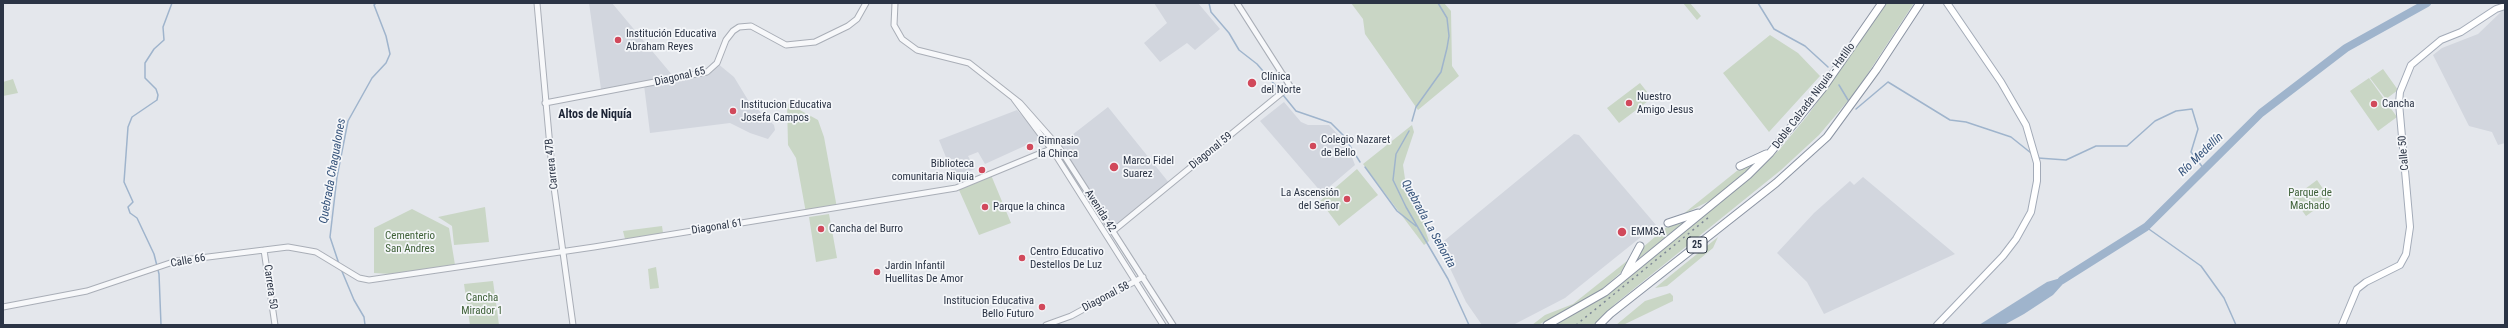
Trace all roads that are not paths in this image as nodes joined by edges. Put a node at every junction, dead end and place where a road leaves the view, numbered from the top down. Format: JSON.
{"nodes":[{"id":1,"x":537,"y":3,"type":"edge"},
{"id":2,"x":866,"y":3,"type":"edge"},
{"id":3,"x":895,"y":3,"type":"edge"},
{"id":4,"x":1237,"y":3,"type":"edge"},
{"id":5,"x":1882,"y":3,"type":"edge"},
{"id":6,"x":1920,"y":3,"type":"edge"},
{"id":7,"x":1947,"y":3,"type":"edge"},
{"id":8,"x":2505,"y":6,"type":"edge"},
{"id":9,"x":545,"y":103,"type":"junction"},
{"id":10,"x":1018,"y":104,"type":"junction"},
{"id":11,"x":1058,"y":146,"type":"junction"},
{"id":12,"x":1050,"y":148,"type":"junction"},
{"id":13,"x":1770,"y":153,"type":"junction"},
{"id":14,"x":1740,"y":166,"type":"dead end"},
{"id":15,"x":1702,"y":212,"type":"junction"},
{"id":16,"x":1668,"y":223,"type":"dead end"},
{"id":17,"x":1113,"y":231,"type":"junction"},
{"id":18,"x":1640,"y":246,"type":"dead end"},
{"id":19,"x":264,"y":250,"type":"junction"},
{"id":20,"x":563,"y":250,"type":"junction"},
{"id":21,"x":1143,"y":277,"type":"junction"},
{"id":22,"x":1623,"y":277,"type":"junction"},
{"id":23,"x":369,"y":280,"type":"joint"},
{"id":24,"x":1136,"y":281,"type":"junction"},
{"id":25,"x":3,"y":307,"type":"edge"},
{"id":26,"x":275,"y":325,"type":"edge"},
{"id":27,"x":573,"y":325,"type":"edge"},
{"id":28,"x":1046,"y":325,"type":"edge"},
{"id":29,"x":1163,"y":325,"type":"edge"},
{"id":30,"x":1173,"y":325,"type":"edge"},
{"id":31,"x":1547,"y":325,"type":"edge"},
{"id":32,"x":1599,"y":325,"type":"edge"},
{"id":33,"x":1937,"y":325,"type":"edge"},
{"id":34,"x":2342,"y":325,"type":"edge"}],
"edges":[{"from":1,"to":9,"type":"street","name":"Carrera 47B"},
{"from":2,"to":9,"type":"street","name":"Diagonal 65"},
{"from":3,"to":10,"type":"street"},
{"from":4,"to":17,"type":"street","name":"Diagonal 59"},
{"from":5,"to":13,"type":"highway","name":"Doble Calzada Niquia - Hatillo","number":"25"},
{"from":6,"to":32,"type":"highway","number":"25"},
{"from":7,"to":33,"type":"main road"},
{"from":8,"to":34,"type":"main road","name":"Calle 50"},
{"from":9,"to":20,"type":"street","name":"Carrera 47B"},
{"from":10,"to":11,"type":"street","name":"Avenida 42"},
{"from":10,"to":12,"type":"street","name":"Avenida 42"},
{"from":11,"to":12,"type":"street","name":"Diagonal 61"},
{"from":11,"to":17,"type":"street","name":"Avenida 42"},
{"from":12,"to":20,"type":"street","name":"Diagonal 61"},
{"from":12,"to":24,"type":"street","name":"Avenida 42"},
{"from":13,"to":14,"type":"highway"},
{"from":13,"to":15,"type":"highway","name":"Doble Calzada Niquia - Hatillo","number":"25"},
{"from":15,"to":16,"type":"highway"},
{"from":15,"to":22,"type":"highway","name":"Doble Calzada Niquia - Hatillo","number":"25"},
{"from":17,"to":21,"type":"street","name":"Avenida 42"},
{"from":18,"to":22,"type":"highway"},
{"from":19,"to":23,"type":"street","name":"Calle 66"},
{"from":19,"to":25,"type":"street","name":"Calle 66"},
{"from":19,"to":26,"type":"street","name":"Carrera 50"},
{"from":20,"to":23,"type":"street","name":"Diagonal 61"},
{"from":20,"to":27,"type":"street","name":"Carrera 47B"},
{"from":21,"to":24,"type":"street","name":"Diagonal 58"},
{"from":21,"to":30,"type":"street","name":"Avenida 42"},
{"from":22,"to":31,"type":"highway","name":"Doble Calzada Niquia - Hatillo","number":"25"},
{"from":24,"to":28,"type":"street","name":"Diagonal 58"},
{"from":24,"to":29,"type":"street","name":"Avenida 42"}]}
